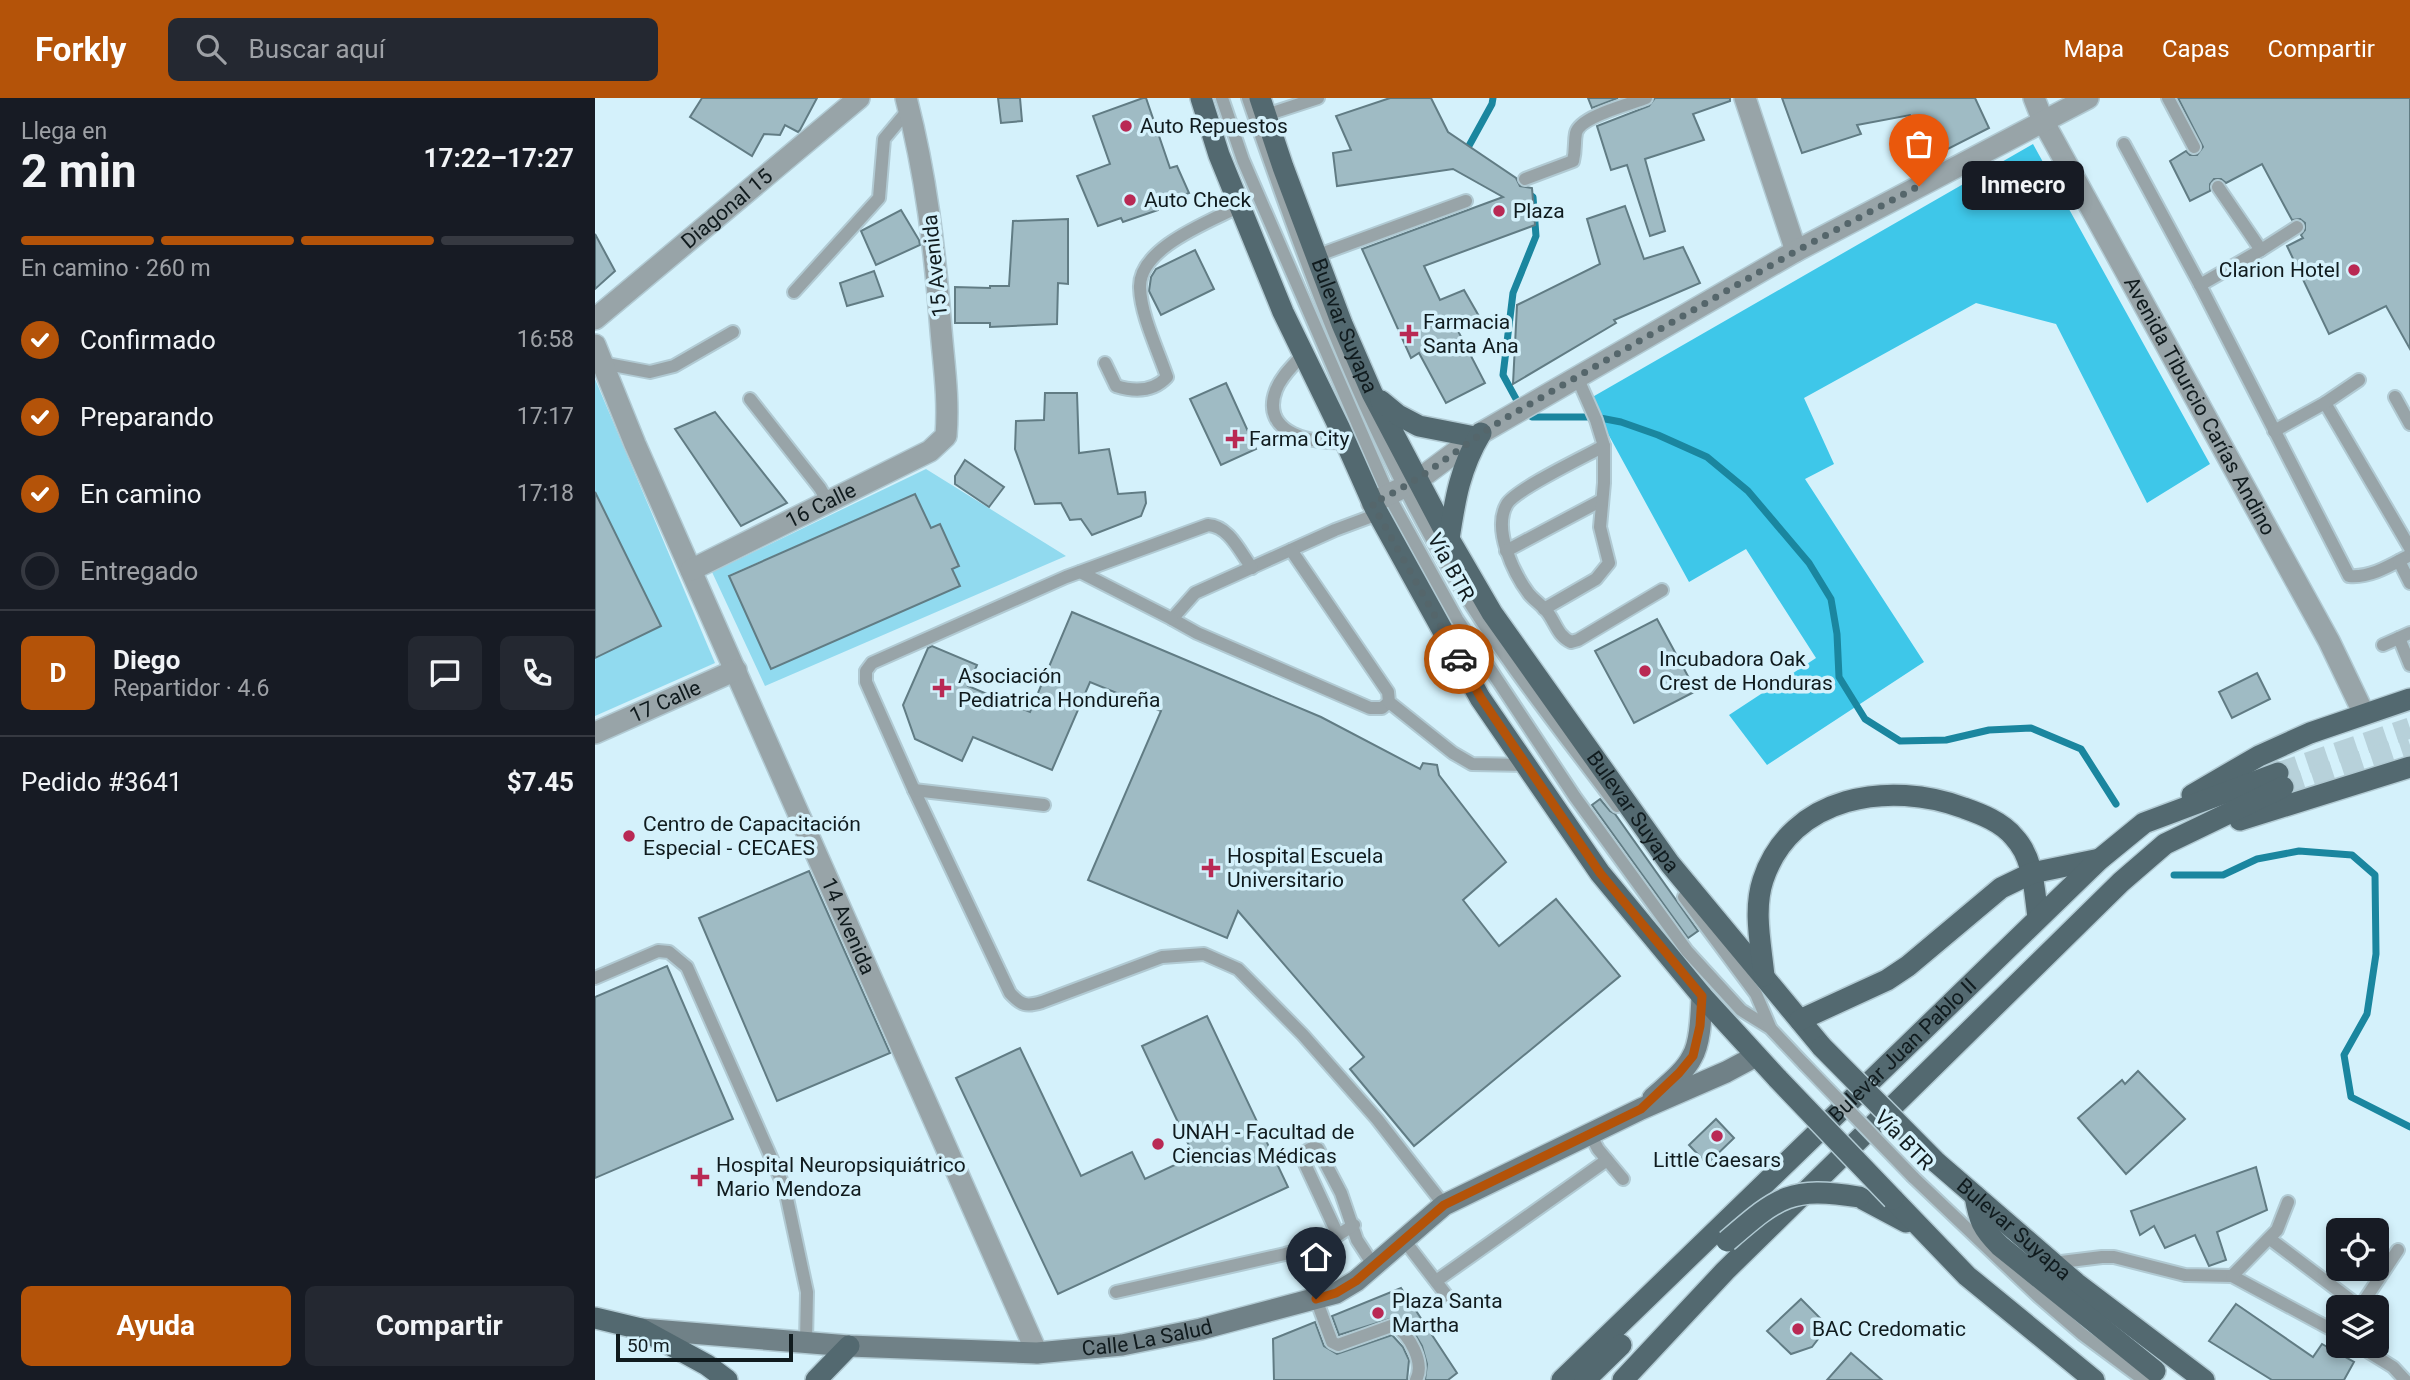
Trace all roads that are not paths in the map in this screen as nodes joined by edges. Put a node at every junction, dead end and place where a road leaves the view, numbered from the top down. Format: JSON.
{"nodes":[{"id":1,"x":859,"y":98,"type":"edge"},
{"id":2,"x":1201,"y":98,"type":"edge"},
{"id":3,"x":1222,"y":98,"type":"edge"},
{"id":4,"x":1248,"y":98,"type":"edge"},
{"id":5,"x":1318,"y":98,"type":"edge"},
{"id":6,"x":1646,"y":98,"type":"edge"},
{"id":7,"x":1745,"y":98,"type":"edge"},
{"id":8,"x":2034,"y":98,"type":"edge"},
{"id":9,"x":2088,"y":98,"type":"edge"},
{"id":10,"x":2168,"y":98,"type":"edge"},
{"id":11,"x":908,"y":103,"type":"edge"},
{"id":12,"x":1263,"y":107,"type":"edge"},
{"id":13,"x":2043,"y":121,"type":"junction"},
{"id":14,"x":2123,"y":144,"type":"dead end"},
{"id":15,"x":2194,"y":147,"type":"dead end"},
{"id":16,"x":1525,"y":179,"type":"dead end"},
{"id":17,"x":2218,"y":187,"type":"dead end"},
{"id":18,"x":1465,"y":201,"type":"dead end"},
{"id":19,"x":1240,"y":206,"type":"junction"},
{"id":20,"x":2297,"y":227,"type":"dead end"},
{"id":21,"x":2262,"y":250,"type":"junction"},
{"id":22,"x":1796,"y":251,"type":"junction"},
{"id":23,"x":1317,"y":256,"type":"junction"},
{"id":24,"x":2200,"y":285,"type":"junction"},
{"id":25,"x":794,"y":292,"type":"dead end"},
{"id":26,"x":595,"y":319,"type":"edge"},
{"id":27,"x":733,"y":332,"type":"dead end"},
{"id":28,"x":598,"y":354,"type":"edge"},
{"id":29,"x":1303,"y":354,"type":"junction"},
{"id":30,"x":1105,"y":363,"type":"dead end"},
{"id":31,"x":1577,"y":377,"type":"junction"},
{"id":32,"x":2359,"y":380,"type":"dead end"},
{"id":33,"x":1371,"y":393,"type":"junction"},
{"id":34,"x":2395,"y":397,"type":"dead end"},
{"id":35,"x":750,"y":399,"type":"dead end"},
{"id":36,"x":2325,"y":403,"type":"junction"},
{"id":37,"x":2410,"y":424,"type":"edge"},
{"id":38,"x":2274,"y":431,"type":"junction"},
{"id":39,"x":1478,"y":435,"type":"junction"},
{"id":40,"x":946,"y":436,"type":"joint"},
{"id":41,"x":1346,"y":442,"type":"junction"},
{"id":42,"x":1604,"y":446,"type":"junction"},
{"id":43,"x":1392,"y":496,"type":"junction"},
{"id":44,"x":1602,"y":500,"type":"junction"},
{"id":45,"x":828,"y":502,"type":"junction"},
{"id":46,"x":1450,"y":540,"type":"junction"},
{"id":47,"x":2410,"y":548,"type":"edge"},
{"id":48,"x":1291,"y":550,"type":"junction"},
{"id":49,"x":1506,"y":551,"type":"junction"},
{"id":50,"x":2404,"y":558,"type":"edge"},
{"id":51,"x":1252,"y":568,"type":"junction"},
{"id":52,"x":691,"y":570,"type":"junction"},
{"id":53,"x":1080,"y":572,"type":"junction"},
{"id":54,"x":2410,"y":583,"type":"edge"},
{"id":55,"x":1662,"y":590,"type":"dead end"},
{"id":56,"x":1544,"y":609,"type":"junction"},
{"id":57,"x":1172,"y":619,"type":"junction"},
{"id":58,"x":2405,"y":636,"type":"edge"},
{"id":59,"x":2383,"y":645,"type":"dead end"},
{"id":60,"x":2410,"y":665,"type":"edge"},
{"id":61,"x":736,"y":670,"type":"junction"},
{"id":62,"x":2410,"y":699,"type":"edge"},
{"id":63,"x":1389,"y":702,"type":"junction"},
{"id":64,"x":2364,"y":715,"type":"junction"},
{"id":65,"x":595,"y":733,"type":"edge"},
{"id":66,"x":1526,"y":765,"type":"junction"},
{"id":67,"x":2410,"y":767,"type":"edge"},
{"id":68,"x":914,"y":790,"type":"junction"},
{"id":69,"x":1044,"y":804,"type":"dead end"},
{"id":70,"x":2144,"y":823,"type":"junction"},
{"id":71,"x":2165,"y":844,"type":"junction"},
{"id":72,"x":2100,"y":859,"type":"junction"},
{"id":73,"x":2032,"y":873,"type":"junction"},
{"id":74,"x":2038,"y":917,"type":"junction"},
{"id":75,"x":1764,"y":976,"type":"junction"},
{"id":76,"x":595,"y":978,"type":"edge"},
{"id":77,"x":1702,"y":996,"type":"junction"},
{"id":78,"x":1800,"y":1020,"type":"junction"},
{"id":79,"x":1770,"y":1028,"type":"junction"},
{"id":80,"x":1756,"y":1056,"type":"junction"},
{"id":81,"x":1641,"y":1109,"type":"junction"},
{"id":82,"x":1590,"y":1134,"type":"junction"},
{"id":83,"x":1607,"y":1160,"type":"junction"},
{"id":84,"x":1623,"y":1179,"type":"dead end"},
{"id":85,"x":1975,"y":1196,"type":"junction"},
{"id":86,"x":2288,"y":1202,"type":"dead end"},
{"id":87,"x":1444,"y":1205,"type":"junction"},
{"id":88,"x":1354,"y":1225,"type":"junction"},
{"id":89,"x":1338,"y":1235,"type":"junction"},
{"id":90,"x":1928,"y":1235,"type":"junction"},
{"id":91,"x":2270,"y":1239,"type":"junction"},
{"id":92,"x":1404,"y":1240,"type":"junction"},
{"id":93,"x":2397,"y":1250,"type":"dead end"},
{"id":94,"x":2053,"y":1263,"type":"junction"},
{"id":95,"x":1374,"y":1266,"type":"junction"},
{"id":96,"x":2232,"y":1276,"type":"junction"},
{"id":97,"x":1436,"y":1281,"type":"junction"},
{"id":98,"x":1116,"y":1292,"type":"dead end"},
{"id":99,"x":2344,"y":1295,"type":"edge"},
{"id":100,"x":2368,"y":1295,"type":"edge"},
{"id":101,"x":1447,"y":1296,"type":"dead end"},
{"id":102,"x":1316,"y":1299,"type":"junction"},
{"id":103,"x":595,"y":1318,"type":"edge"},
{"id":104,"x":2326,"y":1327,"type":"edge"},
{"id":105,"x":641,"y":1329,"type":"junction"},
{"id":106,"x":806,"y":1342,"type":"junction"},
{"id":107,"x":849,"y":1346,"type":"junction"},
{"id":108,"x":1037,"y":1353,"type":"junction"},
{"id":109,"x":2378,"y":1358,"type":"edge"},
{"id":110,"x":2150,"y":1376,"type":"edge"},
{"id":111,"x":727,"y":1380,"type":"edge"},
{"id":112,"x":816,"y":1380,"type":"edge"},
{"id":113,"x":1416,"y":1380,"type":"edge"},
{"id":114,"x":1562,"y":1380,"type":"edge"},
{"id":115,"x":1585,"y":1380,"type":"edge"},
{"id":116,"x":1623,"y":1380,"type":"edge"},
{"id":117,"x":2094,"y":1380,"type":"edge"},
{"id":118,"x":2204,"y":1380,"type":"edge"},
{"id":119,"x":2405,"y":1380,"type":"edge"}],
"edges":[{"from":1,"to":26,"type":"street","name":"Diagonal 15"},
{"from":2,"to":19,"type":"main road","name":"Bulevar Suyapa"},
{"from":3,"to":43,"type":"lane","name":"Vía BTR"},
{"from":4,"to":43,"type":"lane","name":"Vía BTR"},
{"from":5,"to":12,"type":"lane"},
{"from":6,"to":16,"type":"lane"},
{"from":7,"to":22,"type":"street"},
{"from":8,"to":13,"type":"street","name":"Avenida Tiburcio Carías Andino"},
{"from":9,"to":13,"type":"street"},
{"from":10,"to":15,"type":"lane"},
{"from":11,"to":25,"type":"lane"},
{"from":11,"to":40,"type":"street","name":"15 Avenida"},
{"from":12,"to":23,"type":"main road","name":"Bulevar Suyapa"},
{"from":13,"to":22,"type":"street"},
{"from":13,"to":64,"type":"street","name":"Avenida Tiburcio Carías Andino"},
{"from":14,"to":24,"type":"lane"},
{"from":17,"to":21,"type":"lane"},
{"from":18,"to":23,"type":"lane"},
{"from":19,"to":29,"type":"main road","name":"Bulevar Suyapa"},
{"from":19,"to":30,"type":"lane"},
{"from":20,"to":21,"type":"lane"},
{"from":21,"to":24,"type":"lane"},
{"from":22,"to":31,"type":"street"},
{"from":23,"to":33,"type":"main road","name":"Bulevar Suyapa"},
{"from":24,"to":38,"type":"lane"},
{"from":27,"to":28,"type":"lane"},
{"from":28,"to":52,"type":"street","name":"14 Avenida"},
{"from":29,"to":41,"type":"main road","name":"Bulevar Suyapa"},
{"from":29,"to":41,"type":"lane"},
{"from":31,"to":39,"type":"street"},
{"from":31,"to":42,"type":"lane"},
{"from":32,"to":36,"type":"lane"},
{"from":33,"to":39,"type":"main road"},
{"from":33,"to":43,"type":"main road","name":"Bulevar Suyapa"},
{"from":34,"to":37,"type":"lane"},
{"from":35,"to":45,"type":"lane"},
{"from":36,"to":38,"type":"lane"},
{"from":36,"to":47,"type":"lane"},
{"from":38,"to":50,"type":"lane"},
{"from":39,"to":43,"type":"street"},
{"from":39,"to":46,"type":"main road"},
{"from":40,"to":45,"type":"street","name":"16 Calle"},
{"from":41,"to":43,"type":"main road","name":"Bulevar Suyapa"},
{"from":42,"to":44,"type":"lane"},
{"from":42,"to":49,"type":"lane"},
{"from":43,"to":46,"type":"main road","name":"Bulevar Suyapa"},
{"from":43,"to":48,"type":"lane"},
{"from":43,"to":66,"type":"main road","name":"Bulevar Suyapa"},
{"from":43,"to":79,"type":"lane","name":"Vía BTR"},
{"from":43,"to":79,"type":"lane","name":"Vía BTR"},
{"from":44,"to":49,"type":"lane"},
{"from":44,"to":56,"type":"lane"},
{"from":45,"to":52,"type":"street","name":"16 Calle"},
{"from":46,"to":75,"type":"main road","name":"Bulevar Suyapa"},
{"from":48,"to":51,"type":"lane"},
{"from":48,"to":63,"type":"lane"},
{"from":49,"to":56,"type":"lane"},
{"from":50,"to":54,"type":"lane"},
{"from":51,"to":53,"type":"lane"},
{"from":51,"to":57,"type":"lane"},
{"from":52,"to":61,"type":"street","name":"14 Avenida"},
{"from":53,"to":57,"type":"lane"},
{"from":53,"to":68,"type":"lane"},
{"from":55,"to":56,"type":"lane"},
{"from":57,"to":63,"type":"lane"},
{"from":58,"to":59,"type":"lane"},
{"from":58,"to":60,"type":"lane"},
{"from":61,"to":65,"type":"street","name":"17 Calle"},
{"from":61,"to":108,"type":"street","name":"14 Avenida"},
{"from":62,"to":64,"type":"main road"},
{"from":63,"to":66,"type":"lane"},
{"from":64,"to":70,"type":"main road"},
{"from":66,"to":77,"type":"main road","name":"Bulevar Suyapa"},
{"from":67,"to":71,"type":"main road"},
{"from":68,"to":69,"type":"lane"},
{"from":68,"to":87,"type":"lane"},
{"from":70,"to":71,"type":"main road","name":"Bulevar Juan Pablo II"},
{"from":70,"to":72,"type":"main road","name":"Bulevar Juan Pablo II"},
{"from":71,"to":116,"type":"main road","name":"Bulevar Juan Pablo II"},
{"from":72,"to":73,"type":"main road"},
{"from":72,"to":74,"type":"main road","name":"Bulevar Juan Pablo II"},
{"from":73,"to":74,"type":"main road"},
{"from":73,"to":75,"type":"main road"},
{"from":73,"to":78,"type":"main road"},
{"from":74,"to":114,"type":"main road","name":"Bulevar Juan Pablo II"},
{"from":75,"to":78,"type":"main road","name":"Bulevar Suyapa"},
{"from":76,"to":106,"type":"lane"},
{"from":77,"to":80,"type":"main road","name":"Bulevar Suyapa"},
{"from":77,"to":81,"type":"main road","name":"Calle La Salud"},
{"from":78,"to":85,"type":"main road","name":"Bulevar Suyapa","bridge":true},
{"from":79,"to":110,"type":"lane","name":"Vía BTR","bridge":true},
{"from":80,"to":81,"type":"main road","name":"Calle La Salud"},
{"from":80,"to":90,"type":"main road","name":"Bulevar Suyapa","bridge":true},
{"from":81,"to":82,"type":"main road","name":"Calle La Salud"},
{"from":82,"to":83,"type":"lane"},
{"from":82,"to":87,"type":"main road","name":"Calle La Salud"},
{"from":83,"to":84,"type":"lane"},
{"from":83,"to":97,"type":"lane"},
{"from":85,"to":94,"type":"main road","name":"Bulevar Suyapa"},
{"from":85,"to":110,"type":"main road"},
{"from":86,"to":91,"type":"lane"},
{"from":87,"to":92,"type":"main road","name":"Calle La Salud"},
{"from":88,"to":89,"type":"lane"},
{"from":88,"to":89,"type":"lane"},
{"from":88,"to":95,"type":"lane"},
{"from":89,"to":98,"type":"lane"},
{"from":90,"to":115,"type":"main road","bridge":true},
{"from":90,"to":117,"type":"main road","name":"Bulevar Suyapa"},
{"from":91,"to":96,"type":"lane"},
{"from":91,"to":99,"type":"lane"},
{"from":92,"to":95,"type":"main road","name":"Calle La Salud"},
{"from":92,"to":97,"type":"lane"},
{"from":93,"to":100,"type":"lane"},
{"from":94,"to":96,"type":"lane"},
{"from":94,"to":118,"type":"main road","name":"Bulevar Suyapa"},
{"from":95,"to":102,"type":"main road","name":"Calle La Salud"},
{"from":96,"to":104,"type":"lane"},
{"from":97,"to":101,"type":"lane"},
{"from":102,"to":108,"type":"main road","name":"Calle La Salud"},
{"from":102,"to":113,"type":"lane"},
{"from":103,"to":105,"type":"main road","name":"Calle La Salud"},
{"from":105,"to":106,"type":"main road","name":"Calle La Salud"},
{"from":105,"to":111,"type":"main road"},
{"from":106,"to":107,"type":"main road","name":"Calle La Salud"},
{"from":107,"to":108,"type":"main road","name":"Calle La Salud"},
{"from":107,"to":112,"type":"main road"},
{"from":109,"to":119,"type":"lane"}]}
